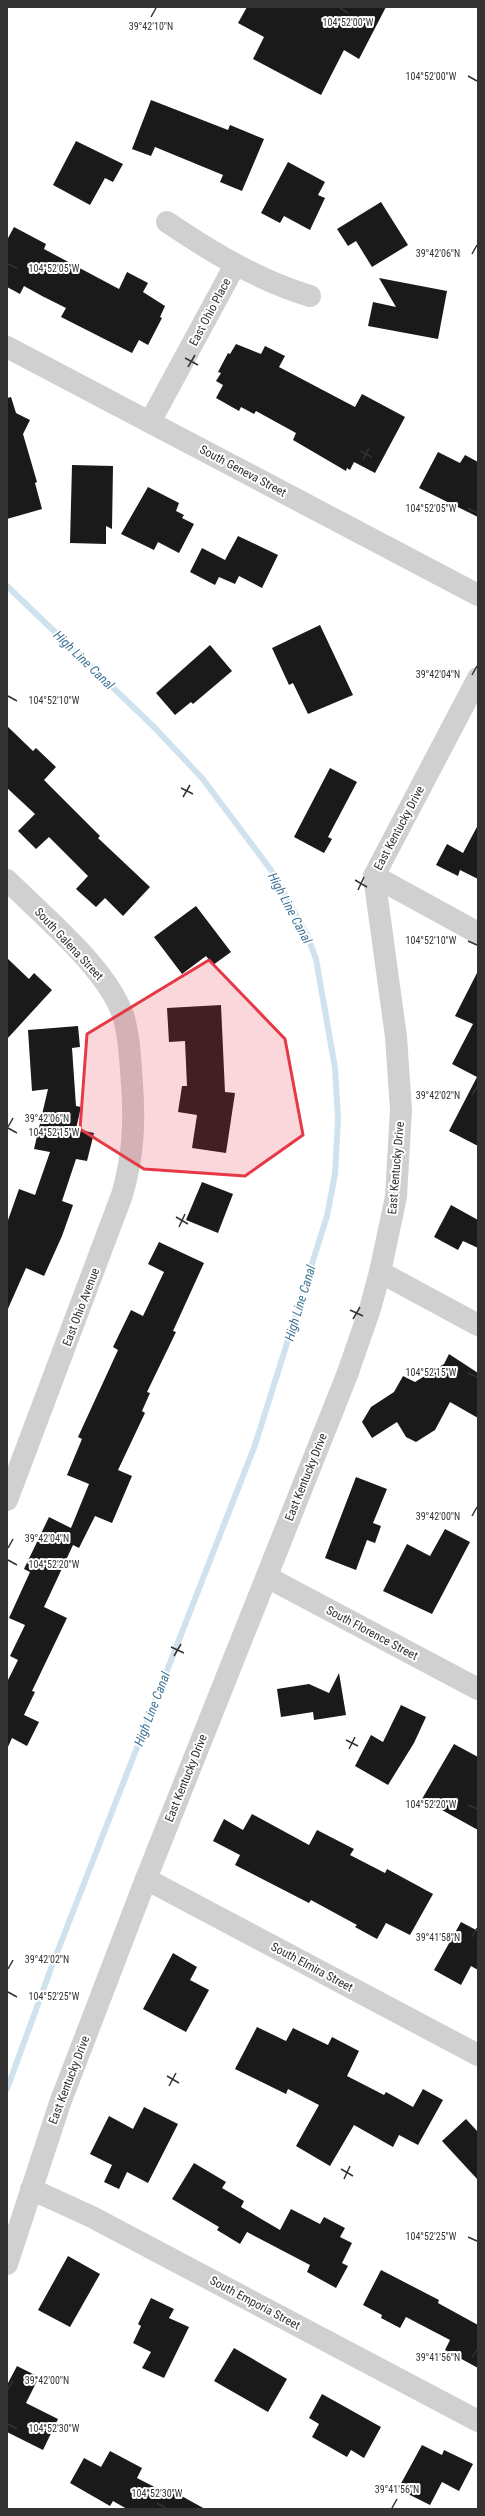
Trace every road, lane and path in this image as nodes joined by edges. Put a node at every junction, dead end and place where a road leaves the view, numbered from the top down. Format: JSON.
{"nodes":[{"id":1,"x":167,"y":222,"type":"dead end"},
{"id":2,"x":235,"y":265,"type":"junction"},
{"id":3,"x":310,"y":296,"type":"dead end"},
{"id":4,"x":7,"y":347,"type":"edge"},
{"id":5,"x":150,"y":422,"type":"junction"},
{"id":6,"x":478,"y":595,"type":"edge"},
{"id":7,"x":478,"y":678,"type":"edge"},
{"id":8,"x":374,"y":876,"type":"junction"},
{"id":9,"x":7,"y":880,"type":"edge"},
{"id":10,"x":478,"y":933,"type":"edge"},
{"id":11,"x":134,"y":1110,"type":"joint"},
{"id":12,"x":380,"y":1272,"type":"junction"},
{"id":13,"x":478,"y":1324,"type":"edge"},
{"id":14,"x":7,"y":1500,"type":"edge"},
{"id":15,"x":267,"y":1577,"type":"junction"},
{"id":16,"x":478,"y":1689,"type":"edge"},
{"id":17,"x":146,"y":1879,"type":"junction"},
{"id":18,"x":478,"y":2055,"type":"edge"},
{"id":19,"x":31,"y":2189,"type":"junction"},
{"id":20,"x":7,"y":2264,"type":"edge"},
{"id":21,"x":478,"y":2420,"type":"edge"}],
"edges":[{"from":1,"to":2,"type":"street","name":"East Ohio Place"},
{"from":2,"to":3,"type":"street","name":"East Ohio Place"},
{"from":2,"to":5,"type":"street","name":"East Ohio Place"},
{"from":4,"to":5,"type":"street","name":"South Geneva Street"},
{"from":5,"to":6,"type":"street","name":"South Geneva Street"},
{"from":7,"to":8,"type":"street","name":"East Kentucky Drive"},
{"from":8,"to":10,"type":"street"},
{"from":8,"to":12,"type":"street","name":"East Kentucky Drive"},
{"from":9,"to":11,"type":"street","name":"South Galena Street"},
{"from":11,"to":14,"type":"street","name":"East Ohio Avenue"},
{"from":12,"to":13,"type":"street"},
{"from":12,"to":15,"type":"street","name":"East Kentucky Drive"},
{"from":15,"to":16,"type":"street","name":"South Florence Street"},
{"from":15,"to":17,"type":"street","name":"East Kentucky Drive"},
{"from":17,"to":18,"type":"street","name":"South Elmira Street"},
{"from":17,"to":19,"type":"street","name":"East Kentucky Drive"},
{"from":19,"to":20,"type":"street","name":"East Kentucky Drive"},
{"from":19,"to":21,"type":"street","name":"South Emporia Street"}]}
